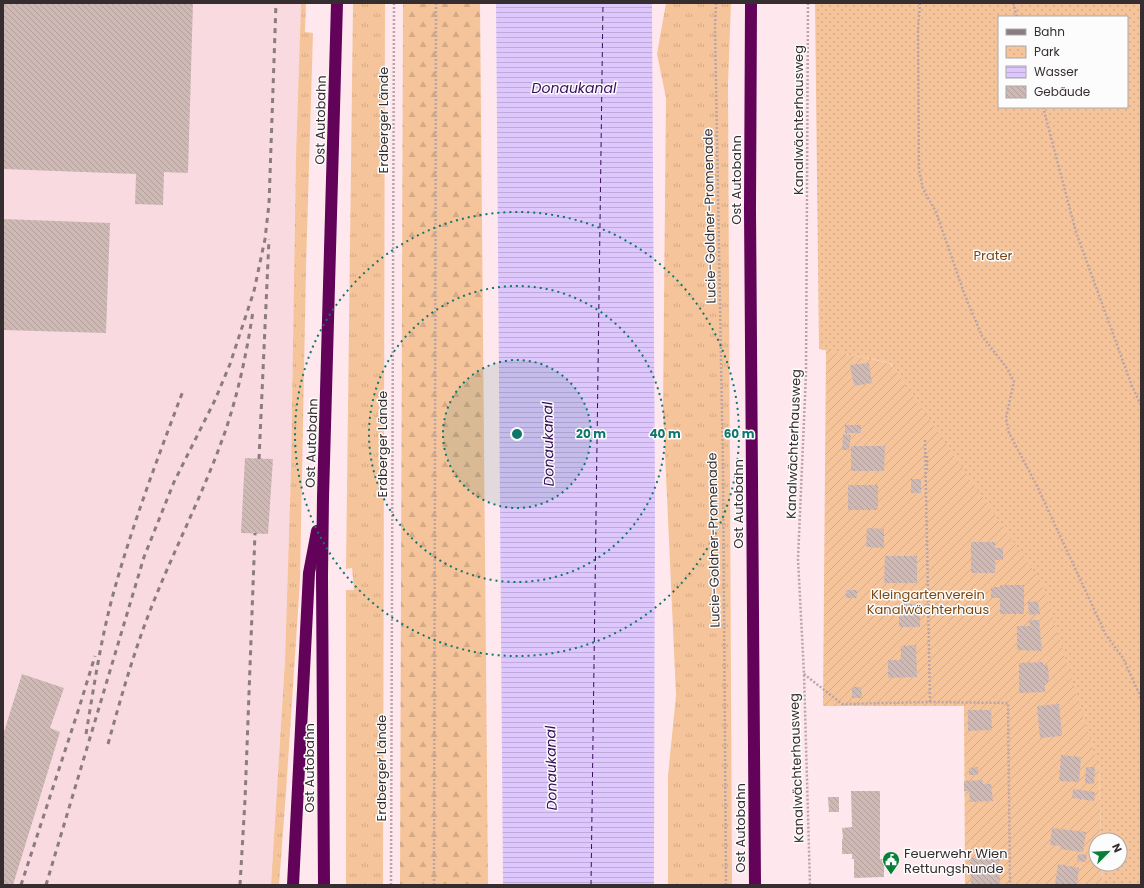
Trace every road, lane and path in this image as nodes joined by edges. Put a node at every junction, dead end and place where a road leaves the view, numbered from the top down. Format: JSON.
{"nodes":[{"id":1,"x":337,"y":3,"type":"edge"},
{"id":2,"x":394,"y":3,"type":"edge"},
{"id":3,"x":436,"y":3,"type":"edge"},
{"id":4,"x":716,"y":3,"type":"edge"},
{"id":5,"x":751,"y":3,"type":"edge"},
{"id":6,"x":808,"y":3,"type":"edge"},
{"id":7,"x":920,"y":3,"type":"edge"},
{"id":8,"x":1013,"y":3,"type":"edge"},
{"id":9,"x":1017,"y":16,"type":"edge"},
{"id":10,"x":1043,"y":108,"type":"edge"},
{"id":11,"x":1141,"y":405,"type":"edge"},
{"id":12,"x":925,"y":440,"type":"dead end"},
{"id":13,"x":927,"y":456,"type":"dead end"},
{"id":14,"x":323,"y":497,"type":"junction"},
{"id":15,"x":804,"y":674,"type":"junction"},
{"id":16,"x":1141,"y":698,"type":"edge"},
{"id":17,"x":930,"y":702,"type":"junction"},
{"id":18,"x":293,"y":885,"type":"edge"},
{"id":19,"x":324,"y":885,"type":"edge"},
{"id":20,"x":390,"y":885,"type":"edge"},
{"id":21,"x":434,"y":885,"type":"edge"},
{"id":22,"x":726,"y":885,"type":"edge"},
{"id":23,"x":755,"y":885,"type":"edge"},
{"id":24,"x":810,"y":885,"type":"edge"},
{"id":25,"x":1010,"y":885,"type":"edge"}],
"edges":[{"from":1,"to":14,"type":"highway","name":"Ost Autobahn"},
{"from":2,"to":20,"type":"path","name":"Erdberger Lände"},
{"from":3,"to":21,"type":"path"},
{"from":4,"to":22,"type":"path","name":"Lucie-Goldner-Promenade"},
{"from":5,"to":23,"type":"highway","name":"Ost Autobahn"},
{"from":6,"to":15,"type":"path","name":"Kanalwächterhausweg"},
{"from":7,"to":16,"type":"path"},
{"from":8,"to":9,"type":"path"},
{"from":10,"to":11,"type":"path"},
{"from":12,"to":17,"type":"path"},
{"from":13,"to":17,"type":"path"},
{"from":14,"to":18,"type":"highway"},
{"from":14,"to":19,"type":"highway","name":"Ost Autobahn"},
{"from":15,"to":17,"type":"path"},
{"from":15,"to":24,"type":"path","name":"Kanalwächterhausweg"},
{"from":17,"to":25,"type":"path"}]}
